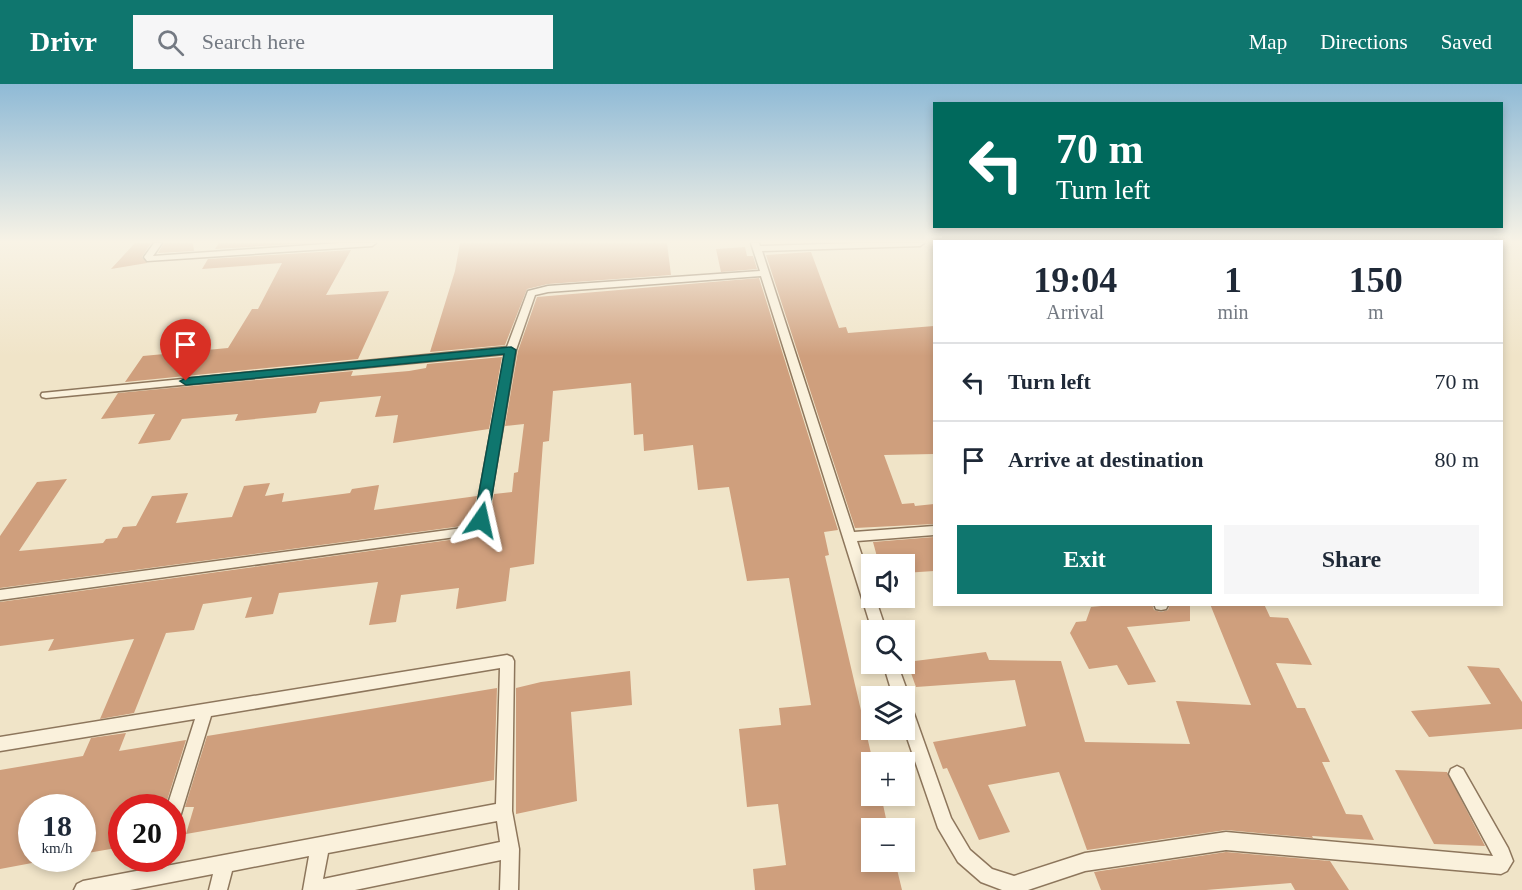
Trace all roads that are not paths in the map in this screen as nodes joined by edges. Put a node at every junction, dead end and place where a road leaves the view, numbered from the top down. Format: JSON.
{"nodes":[{"id":1,"x":663,"y":281,"type":"edge"},
{"id":2,"x":767,"y":281,"type":"edge"},
{"id":3,"x":511,"y":350,"type":"junction"},
{"id":4,"x":46,"y":395,"type":"dead end"},
{"id":5,"x":933,"y":530,"type":"edge"},
{"id":6,"x":849,"y":537,"type":"junction"},
{"id":7,"x":0,"y":595,"type":"edge"},
{"id":8,"x":876,"y":620,"type":"edge"},
{"id":9,"x":205,"y":710,"type":"junction"},
{"id":10,"x":915,"y":739,"type":"edge"},
{"id":11,"x":0,"y":744,"type":"edge"},
{"id":12,"x":1457,"y":774,"type":"dead end"},
{"id":13,"x":179,"y":794,"type":"edge"},
{"id":14,"x":504,"y":811,"type":"junction"},
{"id":15,"x":320,"y":846,"type":"junction"},
{"id":16,"x":510,"y":849,"type":"junction"},
{"id":17,"x":225,"y":864,"type":"junction"},
{"id":18,"x":155,"y":872,"type":"edge"},
{"id":19,"x":154,"y":876,"type":"junction"},
{"id":20,"x":1016,"y":887,"type":"edge"},
{"id":21,"x":82,"y":890,"type":"edge"},
{"id":22,"x":218,"y":890,"type":"edge"},
{"id":23,"x":509,"y":890,"type":"edge"}],
"edges":[{"from":1,"to":3,"type":"lane"},
{"from":2,"to":6,"type":"lane"},
{"from":3,"to":4,"type":"lane"},
{"from":3,"to":7,"type":"lane"},
{"from":5,"to":6,"type":"lane"},
{"from":6,"to":8,"type":"lane"},
{"from":9,"to":11,"type":"lane"},
{"from":9,"to":13,"type":"lane"},
{"from":9,"to":14,"type":"lane"},
{"from":10,"to":20,"type":"lane"},
{"from":12,"to":20,"type":"lane"},
{"from":14,"to":15,"type":"lane"},
{"from":14,"to":16,"type":"lane"},
{"from":15,"to":16,"type":"lane"},
{"from":15,"to":17,"type":"lane"},
{"from":16,"to":23,"type":"lane"},
{"from":17,"to":19,"type":"lane"},
{"from":17,"to":22,"type":"lane"},
{"from":18,"to":19,"type":"lane"},
{"from":19,"to":21,"type":"lane"}]}
